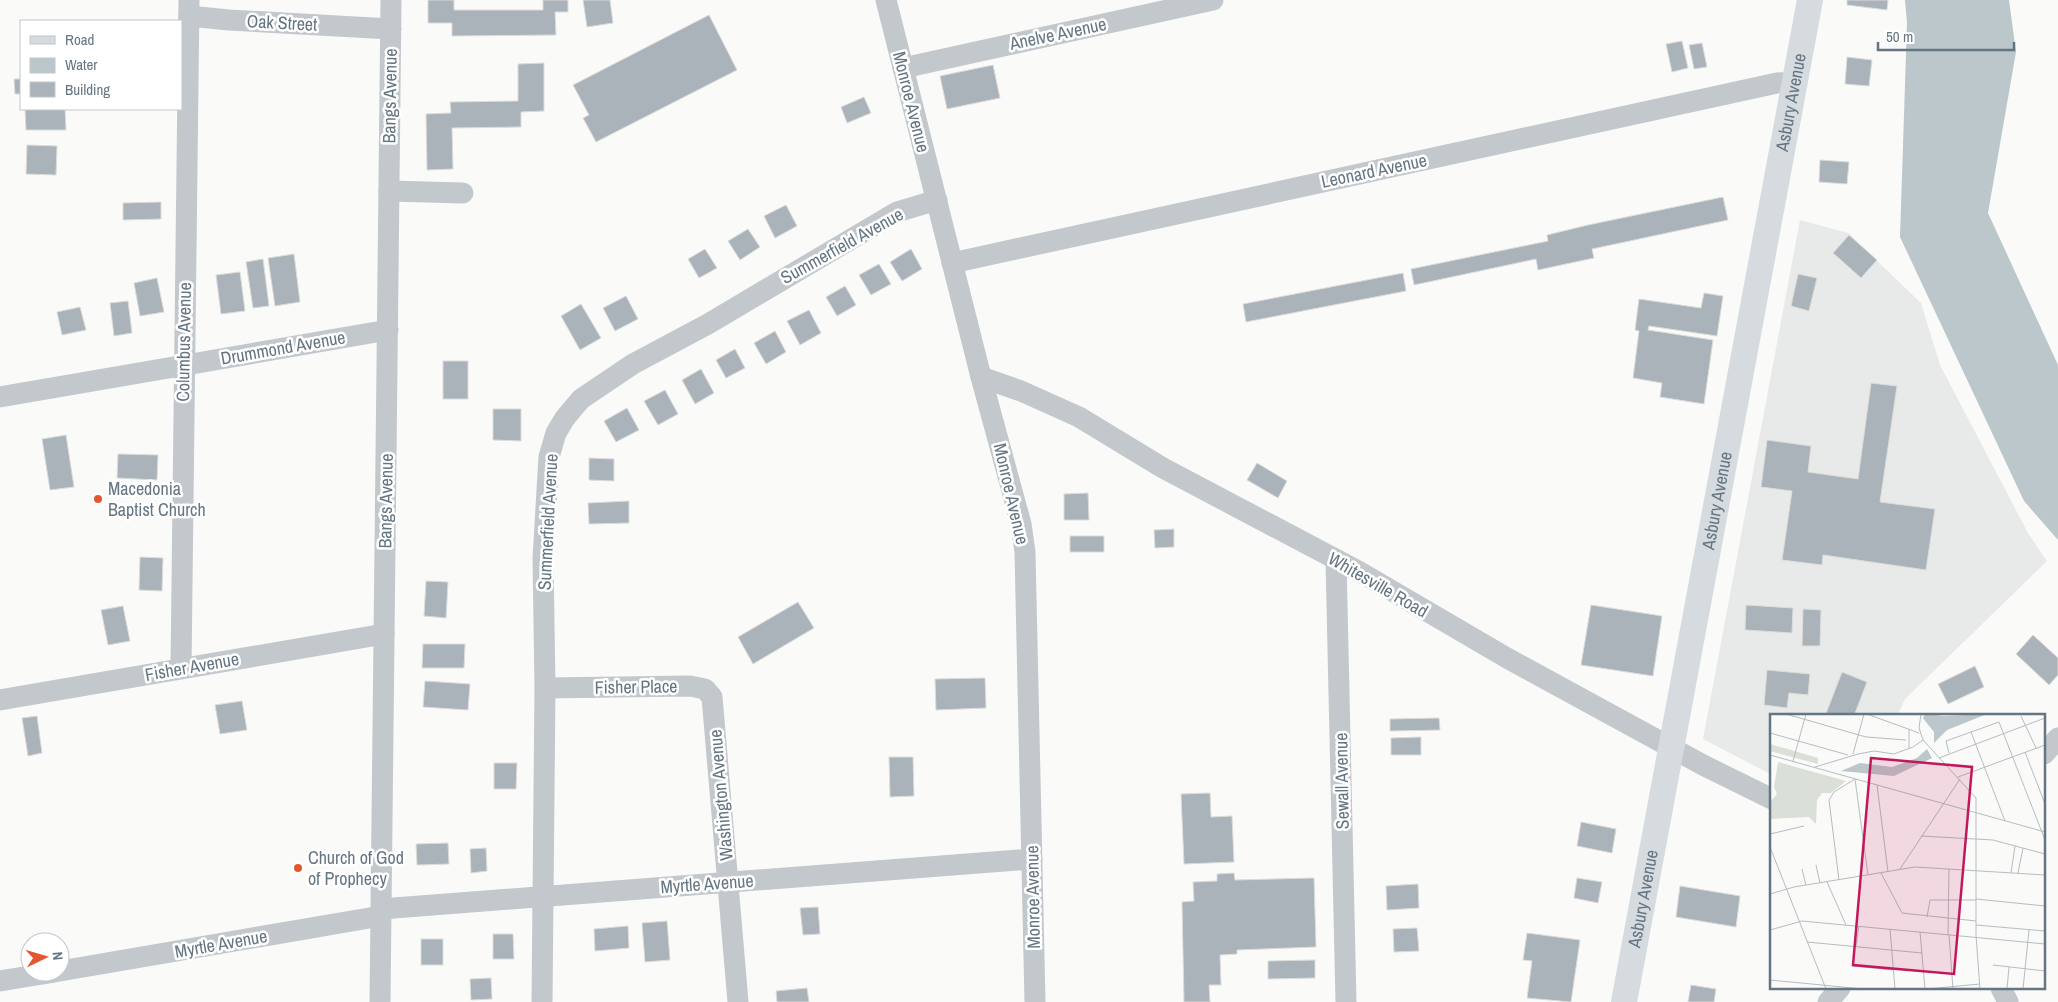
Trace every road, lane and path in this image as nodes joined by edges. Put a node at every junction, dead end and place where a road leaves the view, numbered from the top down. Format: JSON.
{"nodes":[{"id":1,"x":391,"y":0,"type":"edge"},
{"id":2,"x":886,"y":0,"type":"edge"},
{"id":3,"x":1213,"y":0,"type":"edge"},
{"id":4,"x":1810,"y":0,"type":"edge"},
{"id":5,"x":189,"y":8,"type":"edge"},
{"id":6,"x":391,"y":29,"type":"junction"},
{"id":7,"x":903,"y":68,"type":"junction"},
{"id":8,"x":1795,"y":82,"type":"junction"},
{"id":9,"x":389,"y":192,"type":"junction"},
{"id":10,"x":463,"y":193,"type":"dead end"},
{"id":11,"x":937,"y":200,"type":"junction"},
{"id":12,"x":952,"y":263,"type":"junction"},
{"id":13,"x":388,"y":330,"type":"junction"},
{"id":14,"x":184,"y":365,"type":"junction"},
{"id":15,"x":981,"y":377,"type":"junction"},
{"id":16,"x":0,"y":398,"type":"edge"},
{"id":17,"x":1336,"y":561,"type":"junction"},
{"id":18,"x":384,"y":634,"type":"junction"},
{"id":19,"x":181,"y":668,"type":"junction"},
{"id":20,"x":544,"y":688,"type":"junction"},
{"id":21,"x":0,"y":700,"type":"edge"},
{"id":22,"x":713,"y":708,"type":"joint"},
{"id":23,"x":2058,"y":738,"type":"edge"},
{"id":24,"x":1671,"y":747,"type":"junction"},
{"id":25,"x":2046,"y":752,"type":"edge"},
{"id":26,"x":1770,"y":798,"type":"edge"},
{"id":27,"x":1032,"y":859,"type":"junction"},
{"id":28,"x":728,"y":882,"type":"junction"},
{"id":29,"x":543,"y":896,"type":"junction"},
{"id":30,"x":381,"y":913,"type":"junction"},
{"id":31,"x":70,"y":969,"type":"edge"},
{"id":32,"x":20,"y":978,"type":"edge"},
{"id":33,"x":0,"y":981,"type":"edge"},
{"id":34,"x":1838,"y":990,"type":"edge"},
{"id":35,"x":2002,"y":990,"type":"edge"},
{"id":36,"x":380,"y":1002,"type":"edge"},
{"id":37,"x":542,"y":1002,"type":"edge"},
{"id":38,"x":738,"y":1002,"type":"edge"},
{"id":39,"x":1035,"y":1002,"type":"edge"},
{"id":40,"x":1346,"y":1002,"type":"edge"},
{"id":41,"x":1624,"y":1002,"type":"edge"},
{"id":42,"x":1828,"y":1002,"type":"edge"},
{"id":43,"x":2008,"y":1002,"type":"edge"}],
"edges":[{"from":1,"to":6,"type":"street","name":"Bangs Avenue"},
{"from":2,"to":7,"type":"street","name":"Monroe Avenue"},
{"from":3,"to":7,"type":"street","name":"Anelve Avenue"},
{"from":4,"to":8,"type":"main road","name":"Asbury Avenue"},
{"from":5,"to":6,"type":"street","name":"Oak Street"},
{"from":5,"to":14,"type":"street","name":"Columbus Avenue"},
{"from":6,"to":9,"type":"street","name":"Bangs Avenue"},
{"from":7,"to":11,"type":"street","name":"Monroe Avenue"},
{"from":8,"to":12,"type":"street","name":"Leonard Avenue"},
{"from":8,"to":24,"type":"main road","name":"Asbury Avenue"},
{"from":9,"to":10,"type":"street"},
{"from":9,"to":13,"type":"street","name":"Bangs Avenue"},
{"from":11,"to":12,"type":"street","name":"Monroe Avenue"},
{"from":11,"to":20,"type":"street","name":"Summerfield Avenue"},
{"from":12,"to":15,"type":"street","name":"Monroe Avenue"},
{"from":13,"to":14,"type":"street","name":"Drummond Avenue"},
{"from":13,"to":18,"type":"street","name":"Bangs Avenue"},
{"from":14,"to":16,"type":"street","name":"Drummond Avenue"},
{"from":14,"to":19,"type":"street","name":"Columbus Avenue"},
{"from":15,"to":17,"type":"street","name":"Whitesville Road"},
{"from":15,"to":27,"type":"street","name":"Monroe Avenue"},
{"from":17,"to":24,"type":"street","name":"Whitesville Road"},
{"from":17,"to":40,"type":"street","name":"Sewall Avenue"},
{"from":18,"to":19,"type":"street","name":"Fisher Avenue"},
{"from":18,"to":30,"type":"street","name":"Bangs Avenue"},
{"from":19,"to":21,"type":"street","name":"Fisher Avenue"},
{"from":20,"to":22,"type":"street","name":"Fisher Place"},
{"from":20,"to":29,"type":"street","name":"Summerfield Avenue"},
{"from":22,"to":28,"type":"street","name":"Washington Avenue"},
{"from":23,"to":25,"type":"street"},
{"from":24,"to":26,"type":"street","name":"Whitesville Road"},
{"from":24,"to":41,"type":"main road","name":"Asbury Avenue"},
{"from":27,"to":28,"type":"street","name":"Myrtle Avenue"},
{"from":27,"to":39,"type":"street","name":"Monroe Avenue"},
{"from":28,"to":29,"type":"street","name":"Myrtle Avenue"},
{"from":28,"to":38,"type":"street","name":"Washington Avenue"},
{"from":29,"to":30,"type":"street","name":"Myrtle Avenue"},
{"from":29,"to":37,"type":"street","name":"Summerfield Avenue"},
{"from":30,"to":31,"type":"street","name":"Myrtle Avenue"},
{"from":30,"to":36,"type":"street","name":"Bangs Avenue"},
{"from":32,"to":33,"type":"street"},
{"from":34,"to":42,"type":"street"},
{"from":35,"to":43,"type":"street"}]}
